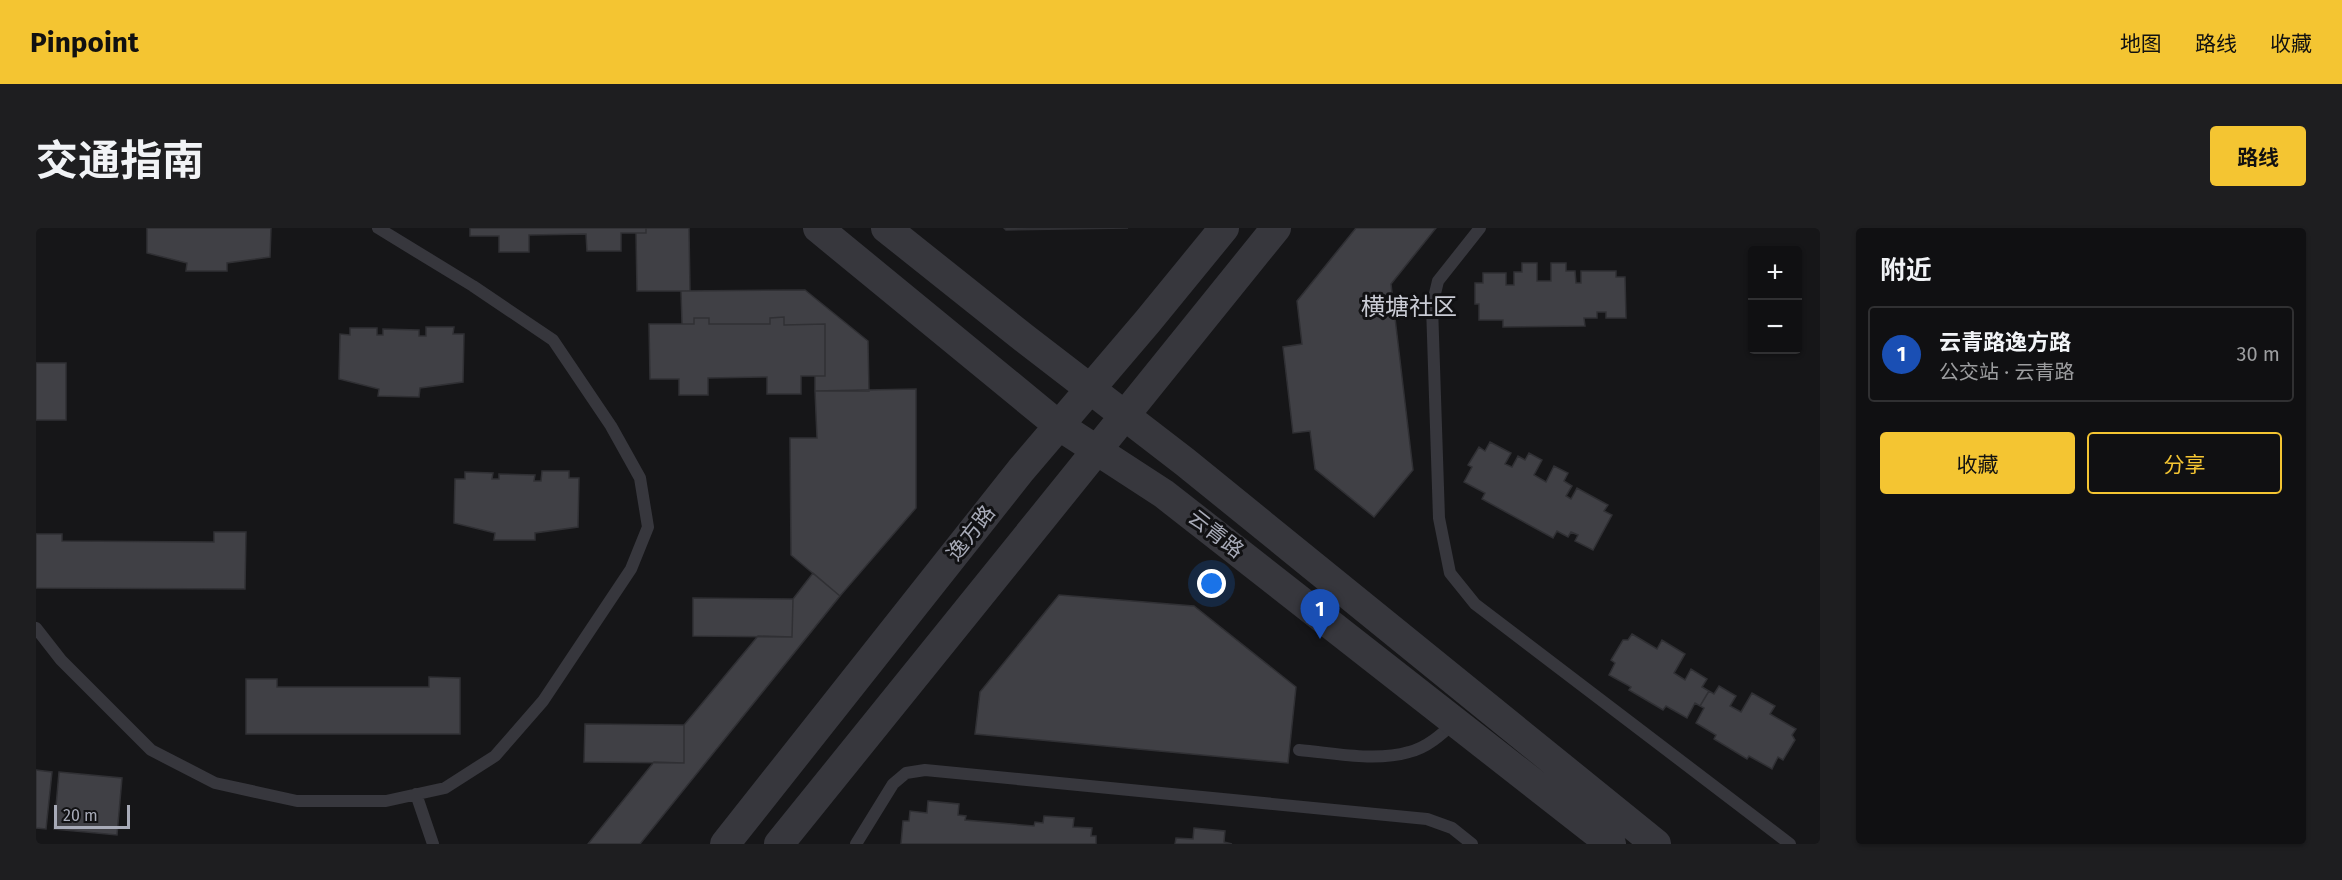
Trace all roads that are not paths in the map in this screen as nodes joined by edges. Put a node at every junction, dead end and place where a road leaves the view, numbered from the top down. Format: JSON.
{"nodes":[{"id":1,"x":378,"y":228,"type":"edge"},
{"id":2,"x":818,"y":228,"type":"edge"},
{"id":3,"x":886,"y":228,"type":"edge"},
{"id":4,"x":1224,"y":228,"type":"edge"},
{"id":5,"x":1276,"y":228,"type":"edge"},
{"id":6,"x":1480,"y":228,"type":"edge"},
{"id":7,"x":1090,"y":389,"type":"junction"},
{"id":8,"x":1125,"y":416,"type":"junction"},
{"id":9,"x":1058,"y":425,"type":"junction"},
{"id":10,"x":1098,"y":451,"type":"junction"},
{"id":11,"x":36,"y":628,"type":"edge"},
{"id":12,"x":1456,"y":722,"type":"junction"},
{"id":13,"x":1299,"y":750,"type":"dead end"},
{"id":14,"x":416,"y":794,"type":"junction"},
{"id":15,"x":781,"y":843,"type":"edge"},
{"id":16,"x":433,"y":844,"type":"edge"},
{"id":17,"x":725,"y":844,"type":"edge"},
{"id":18,"x":856,"y":844,"type":"edge"},
{"id":19,"x":1472,"y":844,"type":"edge"},
{"id":20,"x":1611,"y":844,"type":"edge"},
{"id":21,"x":1656,"y":844,"type":"edge"},
{"id":22,"x":1790,"y":844,"type":"edge"}],
"edges":[{"from":1,"to":14,"type":"lane"},
{"from":2,"to":9,"type":"street","name":"云青路"},
{"from":3,"to":7,"type":"street","name":"云青路"},
{"from":4,"to":7,"type":"street","name":"逸方路"},
{"from":5,"to":8,"type":"street"},
{"from":6,"to":22,"type":"lane"},
{"from":7,"to":8,"type":"street","name":"云青路"},
{"from":7,"to":9,"type":"street","name":"逸方路"},
{"from":8,"to":10,"type":"street"},
{"from":8,"to":21,"type":"street","name":"云青路"},
{"from":9,"to":10,"type":"street","name":"云青路"},
{"from":9,"to":17,"type":"street","name":"逸方路"},
{"from":10,"to":12,"type":"street","name":"云青路"},
{"from":10,"to":15,"type":"street"},
{"from":11,"to":14,"type":"lane"},
{"from":12,"to":13,"type":"lane"},
{"from":12,"to":20,"type":"street","name":"云青路"},
{"from":14,"to":16,"type":"lane"},
{"from":18,"to":19,"type":"lane"}]}
